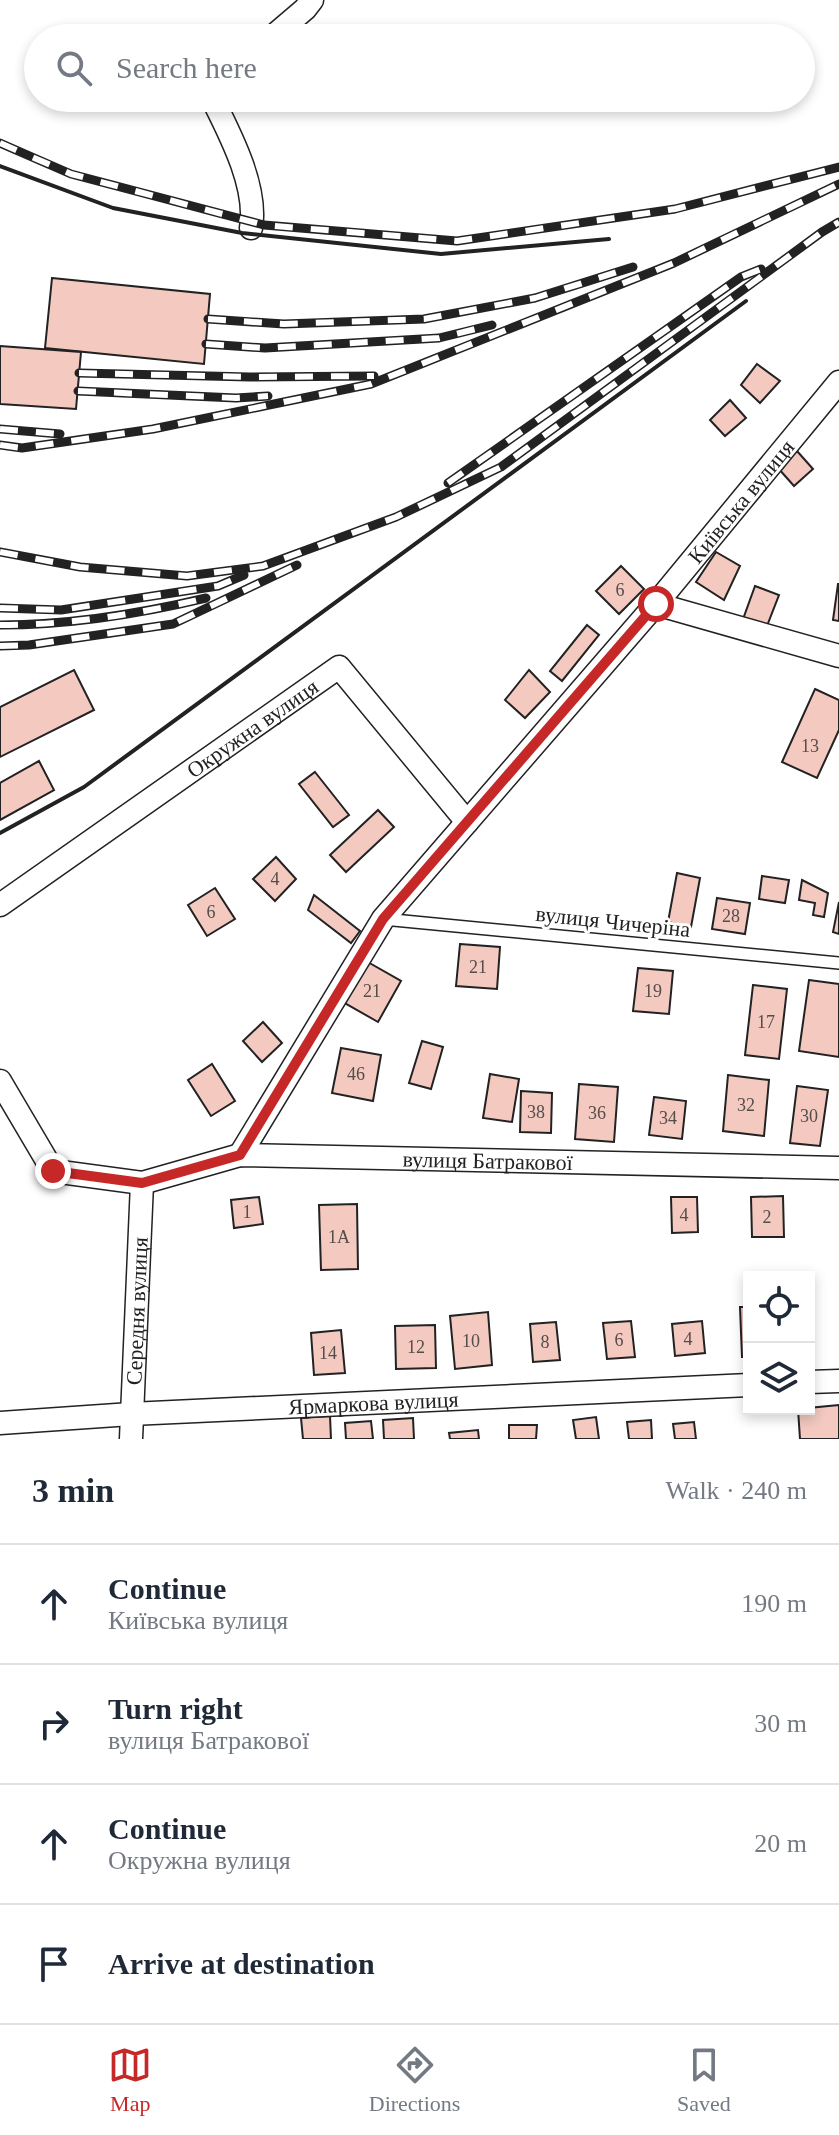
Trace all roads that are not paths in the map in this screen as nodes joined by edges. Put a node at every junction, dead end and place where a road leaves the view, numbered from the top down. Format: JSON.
{"nodes":[{"id":1,"x":312,"y":0,"type":"edge"},
{"id":2,"x":287,"y":24,"type":"edge"},
{"id":3,"x":219,"y":112,"type":"edge"},
{"id":4,"x":251,"y":228,"type":"dead end"},
{"id":5,"x":839,"y":382,"type":"edge"},
{"id":6,"x":656,"y":604,"type":"junction"},
{"id":7,"x":839,"y":656,"type":"edge"},
{"id":8,"x":467,"y":822,"type":"junction"},
{"id":9,"x":0,"y":905,"type":"edge"},
{"id":10,"x":383,"y":919,"type":"junction"},
{"id":11,"x":839,"y":963,"type":"edge"},
{"id":12,"x":0,"y":1081,"type":"edge"},
{"id":13,"x":240,"y":1155,"type":"junction"},
{"id":14,"x":839,"y":1168,"type":"edge"},
{"id":15,"x":142,"y":1183,"type":"junction"},
{"id":16,"x":839,"y":1381,"type":"edge"},
{"id":17,"x":815,"y":1382,"type":"edge"},
{"id":18,"x":743,"y":1385,"type":"edge"},
{"id":19,"x":131,"y":1414,"type":"junction"},
{"id":20,"x":0,"y":1423,"type":"edge"},
{"id":21,"x":131,"y":1439,"type":"edge"}],
"edges":[{"from":1,"to":2,"type":"street"},
{"from":3,"to":4,"type":"street"},
{"from":5,"to":6,"type":"street","name":"Київська вулиця"},
{"from":6,"to":7,"type":"street"},
{"from":6,"to":8,"type":"street","name":"Київська вулиця"},
{"from":8,"to":9,"type":"street","name":"Окружна вулиця"},
{"from":8,"to":10,"type":"street","name":"Київська вулиця"},
{"from":10,"to":11,"type":"lane","name":"вулиця Чичеріна"},
{"from":10,"to":13,"type":"street","name":"Київська вулиця"},
{"from":12,"to":15,"type":"street"},
{"from":13,"to":14,"type":"street","name":"вулиця Батракової"},
{"from":13,"to":15,"type":"street","name":"вулиця Батракової"},
{"from":15,"to":19,"type":"street","name":"Середня вулиця"},
{"from":16,"to":17,"type":"street"},
{"from":18,"to":19,"type":"street","name":"Ярмаркова вулиця"},
{"from":19,"to":20,"type":"street","name":"Ярмаркова вулиця"},
{"from":19,"to":21,"type":"street","name":"Середня вулиця"}]}
